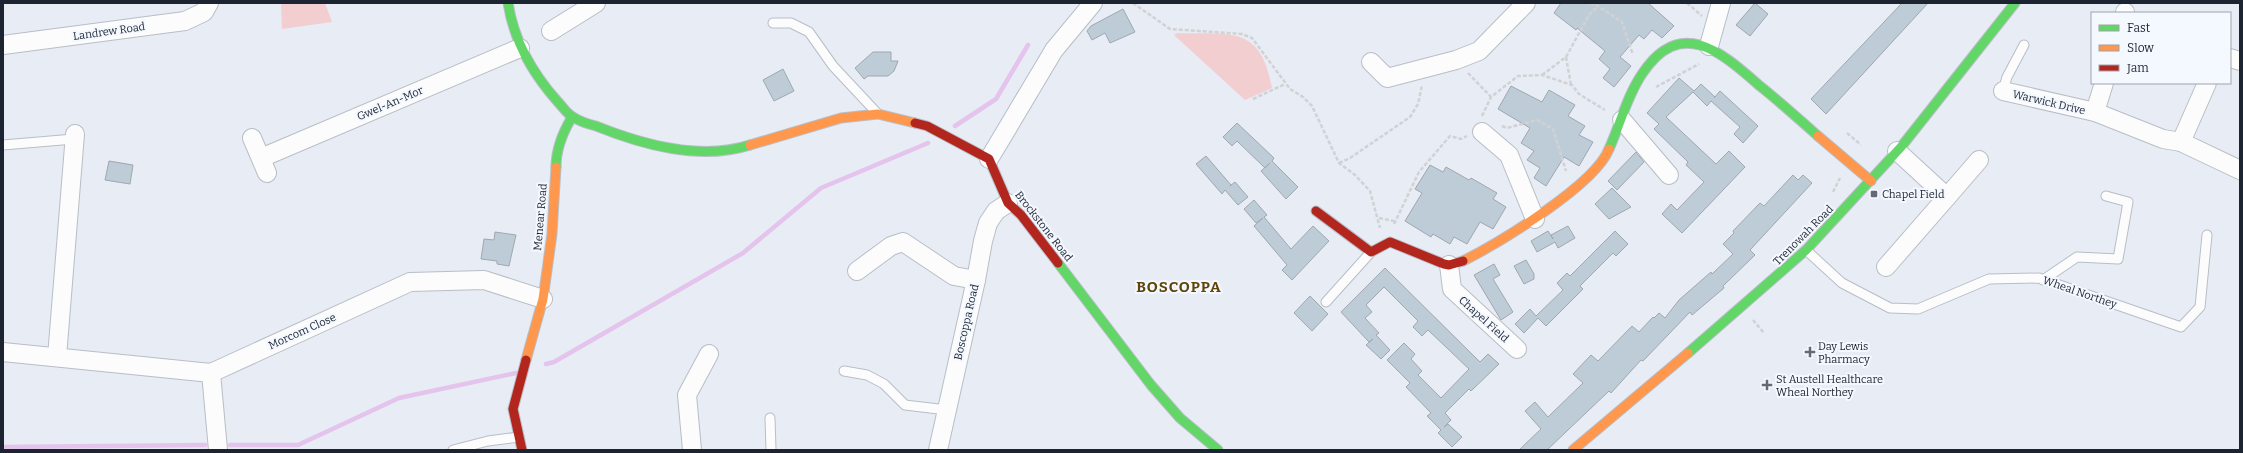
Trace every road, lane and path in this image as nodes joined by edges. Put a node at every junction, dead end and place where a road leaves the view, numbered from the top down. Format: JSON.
{"nodes":[{"id":1,"x":209,"y":3,"type":"edge"},
{"id":2,"x":508,"y":3,"type":"edge"},
{"id":3,"x":596,"y":3,"type":"edge"},
{"id":4,"x":1093,"y":3,"type":"edge"},
{"id":5,"x":1133,"y":3,"type":"edge"},
{"id":6,"x":1526,"y":3,"type":"edge"},
{"id":7,"x":1590,"y":3,"type":"edge"},
{"id":8,"x":1721,"y":3,"type":"edge"},
{"id":9,"x":2016,"y":3,"type":"edge"},
{"id":10,"x":1598,"y":6,"type":"junction"},
{"id":11,"x":573,"y":9,"type":"edge"},
{"id":12,"x":773,"y":22,"type":"dead end"},
{"id":13,"x":551,"y":31,"type":"dead end"},
{"id":14,"x":3,"y":45,"type":"edge"},
{"id":15,"x":2024,"y":45,"type":"dead end"},
{"id":16,"x":520,"y":48,"type":"junction"},
{"id":17,"x":1715,"y":49,"type":"junction"},
{"id":18,"x":1566,"y":57,"type":"junction"},
{"id":19,"x":1456,"y":60,"type":"junction"},
{"id":20,"x":1371,"y":62,"type":"dead end"},
{"id":21,"x":1542,"y":75,"type":"junction"},
{"id":22,"x":1639,"y":76,"type":"junction"},
{"id":23,"x":1422,"y":83,"type":"dead end"},
{"id":24,"x":1285,"y":84,"type":"junction"},
{"id":25,"x":2104,"y":84,"type":"edge"},
{"id":26,"x":2207,"y":84,"type":"edge"},
{"id":27,"x":1572,"y":85,"type":"junction"},
{"id":28,"x":2003,"y":91,"type":"joint"},
{"id":29,"x":1492,"y":97,"type":"junction"},
{"id":30,"x":1253,"y":99,"type":"dead end"},
{"id":31,"x":1630,"y":101,"type":"junction"},
{"id":32,"x":2095,"y":112,"type":"junction"},
{"id":33,"x":878,"y":114,"type":"junction"},
{"id":34,"x":572,"y":117,"type":"junction"},
{"id":35,"x":1622,"y":120,"type":"junction"},
{"id":36,"x":1482,"y":124,"type":"junction"},
{"id":37,"x":1501,"y":125,"type":"dead end"},
{"id":38,"x":75,"y":136,"type":"joint"},
{"id":39,"x":252,"y":138,"type":"dead end"},
{"id":40,"x":2181,"y":142,"type":"junction"},
{"id":41,"x":3,"y":145,"type":"edge"},
{"id":42,"x":1897,"y":151,"type":"junction"},
{"id":43,"x":989,"y":159,"type":"junction"},
{"id":44,"x":1980,"y":160,"type":"dead end"},
{"id":45,"x":1339,"y":163,"type":"junction"},
{"id":46,"x":2240,"y":170,"type":"edge"},
{"id":47,"x":1669,"y":175,"type":"dead end"},
{"id":48,"x":1871,"y":181,"type":"junction"},
{"id":49,"x":1572,"y":188,"type":"junction"},
{"id":50,"x":2106,"y":196,"type":"dead end"},
{"id":51,"x":1947,"y":197,"type":"junction"},
{"id":52,"x":1008,"y":203,"type":"junction"},
{"id":53,"x":1316,"y":211,"type":"dead end"},
{"id":54,"x":1535,"y":219,"type":"junction"},
{"id":55,"x":1394,"y":220,"type":"junction"},
{"id":56,"x":2207,"y":236,"type":"dead end"},
{"id":57,"x":1390,"y":242,"type":"junction"},
{"id":58,"x":1806,"y":250,"type":"junction"},
{"id":59,"x":1371,"y":252,"type":"junction"},
{"id":60,"x":1449,"y":265,"type":"junction"},
{"id":61,"x":1886,"y":267,"type":"dead end"},
{"id":62,"x":857,"y":271,"type":"dead end"},
{"id":63,"x":976,"y":280,"type":"junction"},
{"id":64,"x":2043,"y":280,"type":"junction"},
{"id":65,"x":542,"y":299,"type":"junction"},
{"id":66,"x":1326,"y":302,"type":"dead end"},
{"id":67,"x":1753,"y":320,"type":"dead end"},
{"id":68,"x":1764,"y":333,"type":"dead end"},
{"id":69,"x":1517,"y":348,"type":"dead end"},
{"id":70,"x":3,"y":352,"type":"edge"},
{"id":71,"x":709,"y":354,"type":"dead end"},
{"id":72,"x":56,"y":357,"type":"junction"},
{"id":73,"x":844,"y":371,"type":"dead end"},
{"id":74,"x":211,"y":372,"type":"junction"},
{"id":75,"x":947,"y":410,"type":"junction"},
{"id":76,"x":770,"y":418,"type":"dead end"},
{"id":77,"x":519,"y":436,"type":"junction"},
{"id":78,"x":218,"y":450,"type":"edge"},
{"id":79,"x":452,"y":450,"type":"edge"},
{"id":80,"x":522,"y":450,"type":"edge"},
{"id":81,"x":692,"y":450,"type":"edge"},
{"id":82,"x":771,"y":450,"type":"edge"},
{"id":83,"x":938,"y":450,"type":"edge"},
{"id":84,"x":1218,"y":450,"type":"edge"},
{"id":85,"x":1573,"y":450,"type":"edge"}],
"edges":[{"from":1,"to":14,"type":"street","name":"Landrew Road"},
{"from":2,"to":16,"type":"street"},
{"from":3,"to":11,"type":"street"},
{"from":4,"to":43,"type":"street"},
{"from":5,"to":24,"type":"path"},
{"from":6,"to":19,"type":"street"},
{"from":7,"to":10,"type":"path"},
{"from":8,"to":17,"type":"street"},
{"from":9,"to":42,"type":"street","name":"Trenowah Road"},
{"from":10,"to":18,"type":"path"},
{"from":10,"to":22,"type":"path"},
{"from":11,"to":13,"type":"street"},
{"from":12,"to":33,"type":"lane"},
{"from":15,"to":28,"type":"lane"},
{"from":16,"to":34,"type":"street"},
{"from":16,"to":39,"type":"street","name":"Gwel-An-Mor"},
{"from":17,"to":22,"type":"street"},
{"from":17,"to":31,"type":"path"},
{"from":17,"to":48,"type":"street"},
{"from":18,"to":21,"type":"path"},
{"from":18,"to":27,"type":"path"},
{"from":19,"to":20,"type":"street"},
{"from":19,"to":29,"type":"path"},
{"from":21,"to":27,"type":"path"},
{"from":21,"to":29,"type":"path"},
{"from":22,"to":31,"type":"street"},
{"from":23,"to":45,"type":"path"},
{"from":24,"to":30,"type":"path"},
{"from":24,"to":45,"type":"path"},
{"from":25,"to":32,"type":"street","name":"Warwick Drive"},
{"from":26,"to":40,"type":"street"},
{"from":27,"to":35,"type":"path"},
{"from":28,"to":32,"type":"street","name":"Warwick Drive"},
{"from":29,"to":36,"type":"path"},
{"from":31,"to":35,"type":"street"},
{"from":32,"to":40,"type":"street","name":"Warwick Drive"},
{"from":33,"to":34,"type":"street"},
{"from":33,"to":43,"type":"street"},
{"from":34,"to":65,"type":"street","name":"Menear Road"},
{"from":35,"to":47,"type":"street"},
{"from":35,"to":49,"type":"street"},
{"from":36,"to":54,"type":"street"},
{"from":36,"to":55,"type":"path"},
{"from":37,"to":49,"type":"path"},
{"from":38,"to":41,"type":"lane"},
{"from":38,"to":72,"type":"street"},
{"from":40,"to":46,"type":"street","name":"Warwick Drive"},
{"from":42,"to":48,"type":"street","name":"Trenowah Road"},
{"from":42,"to":51,"type":"street"},
{"from":43,"to":52,"type":"street","name":"Brockstone Road"},
{"from":44,"to":51,"type":"street"},
{"from":45,"to":55,"type":"path"},
{"from":48,"to":58,"type":"street","name":"Trenowah Road"},
{"from":49,"to":54,"type":"street"},
{"from":50,"to":64,"type":"lane"},
{"from":51,"to":61,"type":"street"},
{"from":52,"to":63,"type":"street","name":"Boscoppa Road"},
{"from":52,"to":84,"type":"street","name":"Brockstone Road"},
{"from":53,"to":59,"type":"street"},
{"from":54,"to":60,"type":"street"},
{"from":55,"to":57,"type":"path"},
{"from":56,"to":64,"type":"lane","name":"Wheal Northey"},
{"from":57,"to":59,"type":"street"},
{"from":57,"to":60,"type":"street"},
{"from":58,"to":64,"type":"lane","name":"Wheal Northey"},
{"from":58,"to":85,"type":"street","name":"Trenowah Road"},
{"from":59,"to":66,"type":"lane"},
{"from":60,"to":69,"type":"street","name":"Chapel Field"},
{"from":62,"to":63,"type":"street"},
{"from":63,"to":75,"type":"street","name":"Boscoppa Road"},
{"from":65,"to":74,"type":"street","name":"Morcom Close"},
{"from":65,"to":77,"type":"street","name":"Menear Road"},
{"from":67,"to":68,"type":"path"},
{"from":70,"to":72,"type":"street","name":"Morcom Close"},
{"from":71,"to":81,"type":"street"},
{"from":72,"to":74,"type":"street","name":"Morcom Close"},
{"from":73,"to":75,"type":"lane"},
{"from":74,"to":78,"type":"street"},
{"from":75,"to":83,"type":"street","name":"Boscoppa Road"},
{"from":76,"to":82,"type":"lane"},
{"from":77,"to":79,"type":"lane"},
{"from":77,"to":80,"type":"street","name":"Menear Road"}]}
